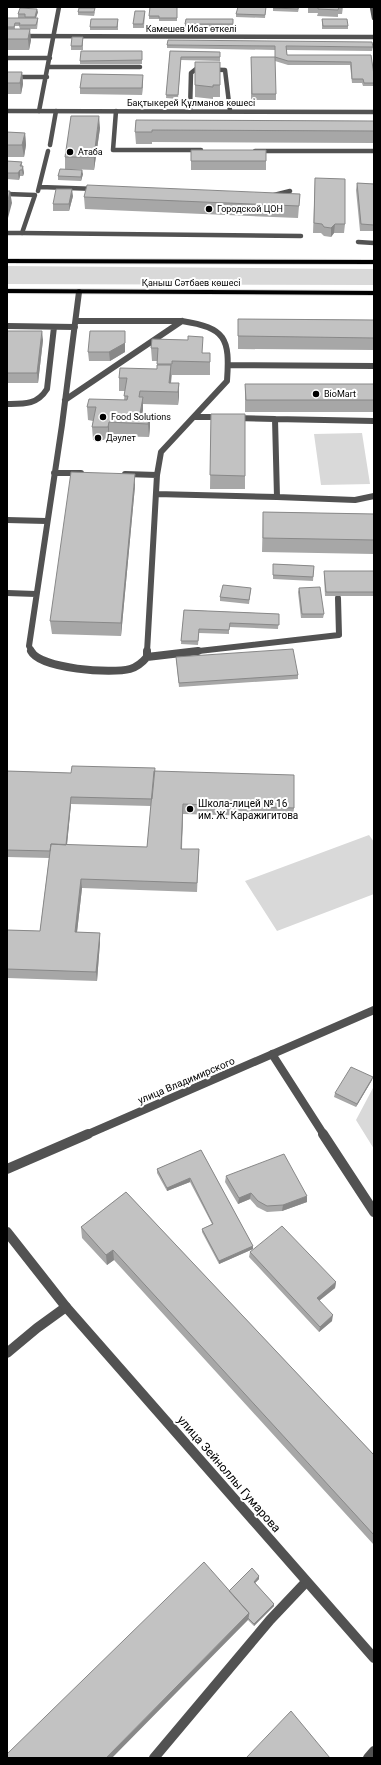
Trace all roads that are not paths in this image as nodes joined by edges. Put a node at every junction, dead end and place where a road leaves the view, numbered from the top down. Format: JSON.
{"nodes":[{"id":1,"x":59,"y":7,"type":"edge"},
{"id":2,"x":372,"y":7,"type":"edge"},
{"id":3,"x":374,"y":18,"type":"edge"},
{"id":4,"x":7,"y":36,"type":"edge"},
{"id":5,"x":54,"y":36,"type":"junction"},
{"id":6,"x":374,"y":37,"type":"edge"},
{"id":7,"x":7,"y":58,"type":"edge"},
{"id":8,"x":50,"y":58,"type":"junction"},
{"id":9,"x":48,"y":67,"type":"junction"},
{"id":10,"x":140,"y":67,"type":"edge"},
{"id":11,"x":7,"y":77,"type":"edge"},
{"id":12,"x":47,"y":77,"type":"junction"},
{"id":13,"x":7,"y":111,"type":"edge"},
{"id":14,"x":39,"y":111,"type":"junction"},
{"id":15,"x":56,"y":111,"type":"junction"},
{"id":16,"x":116,"y":111,"type":"junction"},
{"id":17,"x":190,"y":111,"type":"junction"},
{"id":18,"x":230,"y":111,"type":"junction"},
{"id":19,"x":374,"y":112,"type":"edge"},
{"id":20,"x":50,"y":144,"type":"dead end"},
{"id":21,"x":208,"y":150,"type":"edge"},
{"id":22,"x":247,"y":150,"type":"edge"},
{"id":23,"x":48,"y":151,"type":"dead end"},
{"id":24,"x":374,"y":151,"type":"edge"},
{"id":25,"x":40,"y":188,"type":"junction"},
{"id":26,"x":104,"y":190,"type":"edge"},
{"id":27,"x":290,"y":192,"type":"edge"},
{"id":28,"x":7,"y":194,"type":"edge"},
{"id":29,"x":35,"y":195,"type":"junction"},
{"id":30,"x":271,"y":195,"type":"edge"},
{"id":31,"x":7,"y":233,"type":"edge"},
{"id":32,"x":22,"y":233,"type":"junction"},
{"id":33,"x":301,"y":236,"type":"dead end"},
{"id":34,"x":358,"y":242,"type":"dead end"},
{"id":35,"x":374,"y":243,"type":"edge"},
{"id":36,"x":7,"y":261,"type":"edge"},
{"id":37,"x":374,"y":262,"type":"edge"},
{"id":38,"x":7,"y":291,"type":"edge"},
{"id":39,"x":79,"y":292,"type":"junction"},
{"id":40,"x":374,"y":293,"type":"edge"},
{"id":41,"x":182,"y":322,"type":"junction"},
{"id":42,"x":75,"y":324,"type":"junction"},
{"id":43,"x":7,"y":326,"type":"edge"},
{"id":44,"x":54,"y":327,"type":"junction"},
{"id":45,"x":229,"y":365,"type":"junction"},
{"id":46,"x":374,"y":366,"type":"edge"},
{"id":47,"x":65,"y":400,"type":"junction"},
{"id":48,"x":7,"y":404,"type":"edge"},
{"id":49,"x":194,"y":417,"type":"junction"},
{"id":50,"x":275,"y":419,"type":"junction"},
{"id":51,"x":374,"y":421,"type":"edge"},
{"id":52,"x":54,"y":473,"type":"junction"},
{"id":53,"x":86,"y":473,"type":"edge"},
{"id":54,"x":117,"y":474,"type":"edge"},
{"id":55,"x":157,"y":475,"type":"junction"},
{"id":56,"x":156,"y":494,"type":"junction"},
{"id":57,"x":374,"y":496,"type":"edge"},
{"id":58,"x":277,"y":497,"type":"junction"},
{"id":59,"x":7,"y":520,"type":"edge"},
{"id":60,"x":46,"y":521,"type":"junction"},
{"id":61,"x":7,"y":594,"type":"edge"},
{"id":62,"x":36,"y":594,"type":"junction"},
{"id":63,"x":338,"y":598,"type":"edge"},
{"id":64,"x":147,"y":657,"type":"junction"},
{"id":65,"x":374,"y":1010,"type":"edge"},
{"id":66,"x":272,"y":1054,"type":"junction"},
{"id":67,"x":7,"y":1169,"type":"edge"},
{"id":68,"x":374,"y":1212,"type":"edge"},
{"id":69,"x":7,"y":1232,"type":"edge"},
{"id":70,"x":66,"y":1307,"type":"junction"},
{"id":71,"x":7,"y":1353,"type":"edge"},
{"id":72,"x":306,"y":1582,"type":"junction"},
{"id":73,"x":374,"y":1658,"type":"edge"},
{"id":74,"x":374,"y":1751,"type":"edge"},
{"id":75,"x":154,"y":1758,"type":"edge"},
{"id":76,"x":368,"y":1758,"type":"edge"}],
"edges":[{"from":1,"to":5,"type":"street"},
{"from":2,"to":3,"type":"street"},
{"from":4,"to":5,"type":"street","name":"Камешев Ибат өткелі"},
{"from":5,"to":6,"type":"street","name":"Камешев Ибат өткелі"},
{"from":5,"to":8,"type":"street"},
{"from":7,"to":8,"type":"street"},
{"from":8,"to":9,"type":"street"},
{"from":9,"to":10,"type":"street"},
{"from":9,"to":12,"type":"street"},
{"from":11,"to":12,"type":"street"},
{"from":12,"to":14,"type":"street"},
{"from":13,"to":14,"type":"street","name":"Бақтыкерей Құлманов көшесі"},
{"from":14,"to":15,"type":"street","name":"Бақтыкерей Құлманов көшесі"},
{"from":15,"to":16,"type":"street","name":"Бақтыкерей Құлманов көшесі"},
{"from":15,"to":20,"type":"street"},
{"from":16,"to":17,"type":"street","name":"Бақтыкерей Құлманов көшесі"},
{"from":16,"to":21,"type":"street"},
{"from":17,"to":18,"type":"street","name":"Бақтыкерей Құлманов көшесі"},
{"from":17,"to":18,"type":"street"},
{"from":18,"to":19,"type":"street","name":"Бақтыкерей Құлманов көшесі"},
{"from":22,"to":24,"type":"street"},
{"from":23,"to":25,"type":"street"},
{"from":25,"to":26,"type":"street"},
{"from":25,"to":29,"type":"street"},
{"from":27,"to":30,"type":"street"},
{"from":28,"to":29,"type":"street"},
{"from":29,"to":32,"type":"street"},
{"from":31,"to":32,"type":"street"},
{"from":32,"to":33,"type":"street"},
{"from":34,"to":35,"type":"street"},
{"from":36,"to":37,"type":"main road"},
{"from":38,"to":39,"type":"main road","name":"Қаныш Сәтбаев көшесі"},
{"from":39,"to":40,"type":"main road","name":"Қаныш Сәтбаев көшесі"},
{"from":39,"to":42,"type":"street"},
{"from":41,"to":42,"type":"street"},
{"from":41,"to":45,"type":"street"},
{"from":41,"to":47,"type":"street"},
{"from":42,"to":44,"type":"street"},
{"from":42,"to":47,"type":"street"},
{"from":43,"to":44,"type":"street"},
{"from":44,"to":48,"type":"street"},
{"from":45,"to":46,"type":"street"},
{"from":45,"to":49,"type":"street"},
{"from":47,"to":52,"type":"street"},
{"from":49,"to":50,"type":"street"},
{"from":49,"to":55,"type":"street"},
{"from":50,"to":51,"type":"street"},
{"from":50,"to":58,"type":"street"},
{"from":52,"to":53,"type":"street"},
{"from":52,"to":60,"type":"street"},
{"from":54,"to":55,"type":"street"},
{"from":55,"to":56,"type":"street"},
{"from":56,"to":58,"type":"street"},
{"from":56,"to":64,"type":"street"},
{"from":57,"to":58,"type":"street"},
{"from":59,"to":60,"type":"street"},
{"from":60,"to":62,"type":"street"},
{"from":61,"to":62,"type":"street"},
{"from":62,"to":64,"type":"street"},
{"from":63,"to":64,"type":"street"},
{"from":65,"to":66,"type":"street","name":"улица Владимирского"},
{"from":66,"to":67,"type":"street","name":"улица Владимирского"},
{"from":66,"to":68,"type":"street"},
{"from":69,"to":70,"type":"street","name":"улица Зейноллы Гумарова"},
{"from":70,"to":71,"type":"street"},
{"from":70,"to":72,"type":"street","name":"улица Зейноллы Гумарова"},
{"from":72,"to":73,"type":"street","name":"улица Зейноллы Гумарова"},
{"from":72,"to":75,"type":"street"},
{"from":74,"to":76,"type":"street"}]}
